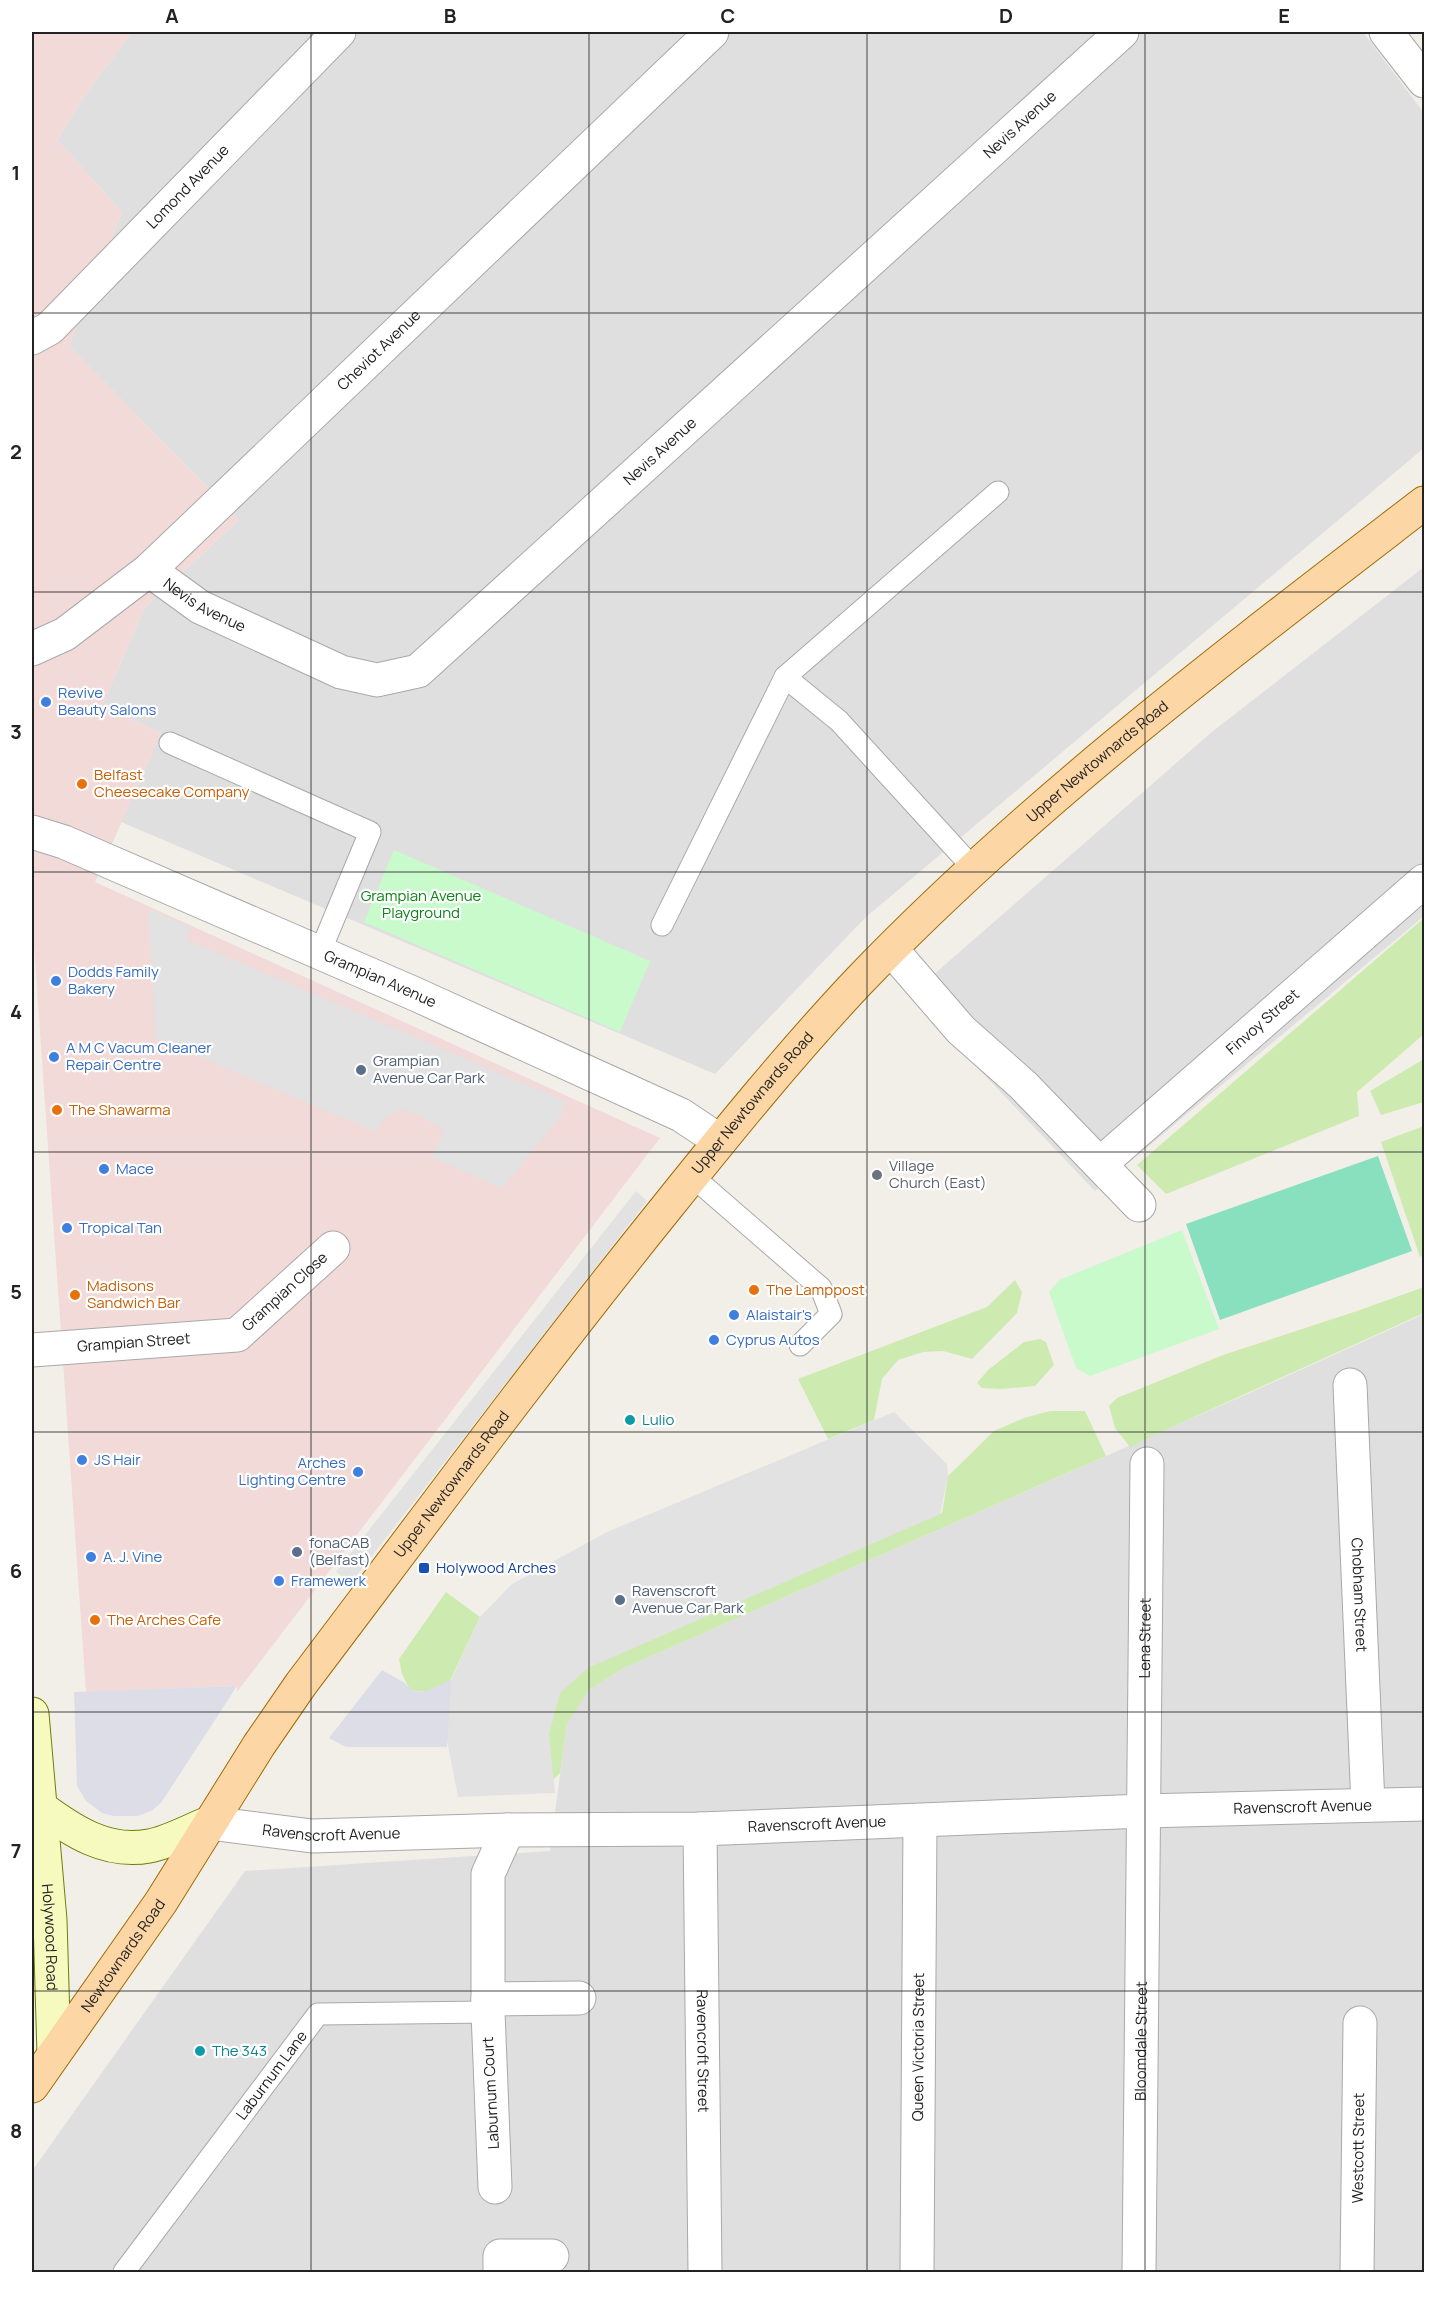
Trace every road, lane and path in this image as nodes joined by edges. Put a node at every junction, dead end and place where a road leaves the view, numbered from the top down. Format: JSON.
{"nodes":[{"id":1,"x":339,"y":32,"type":"edge"},
{"id":2,"x":712,"y":32,"type":"edge"},
{"id":3,"x":1122,"y":32,"type":"edge"},
{"id":4,"x":1386,"y":32,"type":"edge"},
{"id":5,"x":1425,"y":81,"type":"edge"},
{"id":6,"x":32,"y":338,"type":"edge"},
{"id":7,"x":998,"y":492,"type":"dead end"},
{"id":8,"x":1425,"y":503,"type":"edge"},
{"id":9,"x":148,"y":570,"type":"junction"},
{"id":10,"x":32,"y":649,"type":"edge"},
{"id":11,"x":785,"y":677,"type":"junction"},
{"id":12,"x":170,"y":743,"type":"dead end"},
{"id":13,"x":32,"y":832,"type":"edge"},
{"id":14,"x":975,"y":870,"type":"junction"},
{"id":15,"x":1425,"y":880,"type":"edge"},
{"id":16,"x":662,"y":925,"type":"dead end"},
{"id":17,"x":891,"y":949,"type":"junction"},
{"id":18,"x":320,"y":952,"type":"junction"},
{"id":19,"x":720,"y":1141,"type":"junction"},
{"id":20,"x":1100,"y":1164,"type":"junction"},
{"id":21,"x":692,"y":1176,"type":"junction"},
{"id":22,"x":1139,"y":1205,"type":"dead end"},
{"id":23,"x":333,"y":1248,"type":"dead end"},
{"id":24,"x":237,"y":1335,"type":"joint"},
{"id":25,"x":800,"y":1345,"type":"dead end"},
{"id":26,"x":32,"y":1350,"type":"edge"},
{"id":27,"x":1350,"y":1385,"type":"dead end"},
{"id":28,"x":1147,"y":1464,"type":"dead end"},
{"id":29,"x":32,"y":1714,"type":"edge"},
{"id":30,"x":1425,"y":1803,"type":"edge"},
{"id":31,"x":1368,"y":1805,"type":"junction"},
{"id":32,"x":40,"y":1807,"type":"junction"},
{"id":33,"x":1143,"y":1811,"type":"junction"},
{"id":34,"x":920,"y":1821,"type":"junction"},
{"id":35,"x":209,"y":1822,"type":"junction"},
{"id":36,"x":700,"y":1829,"type":"junction"},
{"id":37,"x":498,"y":1831,"type":"junction"},
{"id":38,"x":579,"y":1998,"type":"dead end"},
{"id":39,"x":488,"y":2006,"type":"junction"},
{"id":40,"x":1360,"y":2023,"type":"dead end"},
{"id":41,"x":54,"y":2054,"type":"junction"},
{"id":42,"x":32,"y":2086,"type":"edge"},
{"id":43,"x":495,"y":2187,"type":"dead end"},
{"id":44,"x":552,"y":2256,"type":"dead end"},
{"id":45,"x":124,"y":2272,"type":"edge"},
{"id":46,"x":500,"y":2272,"type":"edge"},
{"id":47,"x":705,"y":2272,"type":"edge"},
{"id":48,"x":917,"y":2272,"type":"edge"},
{"id":49,"x":1139,"y":2272,"type":"edge"},
{"id":50,"x":1357,"y":2272,"type":"edge"}],
"edges":[{"from":1,"to":6,"type":"street","name":"Lomond Avenue"},
{"from":2,"to":9,"type":"street","name":"Cheviot Avenue"},
{"from":3,"to":9,"type":"street","name":"Nevis Avenue"},
{"from":4,"to":5,"type":"street"},
{"from":7,"to":11,"type":"lane"},
{"from":8,"to":14,"type":"main road","name":"Upper Newtownards Road"},
{"from":9,"to":10,"type":"street","name":"Cheviot Avenue"},
{"from":11,"to":14,"type":"lane"},
{"from":11,"to":16,"type":"lane"},
{"from":12,"to":18,"type":"lane"},
{"from":13,"to":18,"type":"street","name":"Grampian Avenue"},
{"from":14,"to":17,"type":"main road","name":"Upper Newtownards Road"},
{"from":15,"to":20,"type":"street","name":"Finvoy Street"},
{"from":17,"to":19,"type":"main road","name":"Upper Newtownards Road"},
{"from":17,"to":20,"type":"street"},
{"from":18,"to":19,"type":"street","name":"Grampian Avenue"},
{"from":19,"to":21,"type":"main road","name":"Upper Newtownards Road"},
{"from":20,"to":22,"type":"street"},
{"from":21,"to":25,"type":"lane"},
{"from":21,"to":35,"type":"main road","name":"Upper Newtownards Road"},
{"from":23,"to":24,"type":"street","name":"Grampian Close"},
{"from":24,"to":26,"type":"street","name":"Grampian Street"},
{"from":27,"to":31,"type":"street","name":"Chobham Street"},
{"from":28,"to":33,"type":"street","name":"Lena Street"},
{"from":29,"to":32,"type":"main road","name":"Holywood Road"},
{"from":30,"to":31,"type":"street","name":"Ravenscroft Avenue"},
{"from":31,"to":33,"type":"street","name":"Ravenscroft Avenue"},
{"from":32,"to":35,"type":"main road"},
{"from":32,"to":41,"type":"main road","name":"Holywood Road"},
{"from":33,"to":34,"type":"street","name":"Ravenscroft Avenue"},
{"from":33,"to":49,"type":"street","name":"Bloomdale Street"},
{"from":34,"to":36,"type":"street","name":"Ravenscroft Avenue"},
{"from":34,"to":48,"type":"street","name":"Queen Victoria Street"},
{"from":35,"to":37,"type":"street","name":"Ravenscroft Avenue"},
{"from":35,"to":41,"type":"main road","name":"Newtownards Road"},
{"from":36,"to":37,"type":"street","name":"Ravenscroft Avenue"},
{"from":36,"to":47,"type":"street","name":"Ravencroft Street"},
{"from":37,"to":39,"type":"street","name":"Laburnum Court"},
{"from":38,"to":39,"type":"street"},
{"from":39,"to":43,"type":"street","name":"Laburnum Court"},
{"from":39,"to":45,"type":"lane","name":"Laburnum Lane"},
{"from":40,"to":50,"type":"street","name":"Westcott Street"},
{"from":41,"to":42,"type":"main road","name":"Newtownards Road"},
{"from":44,"to":46,"type":"street"}]}
